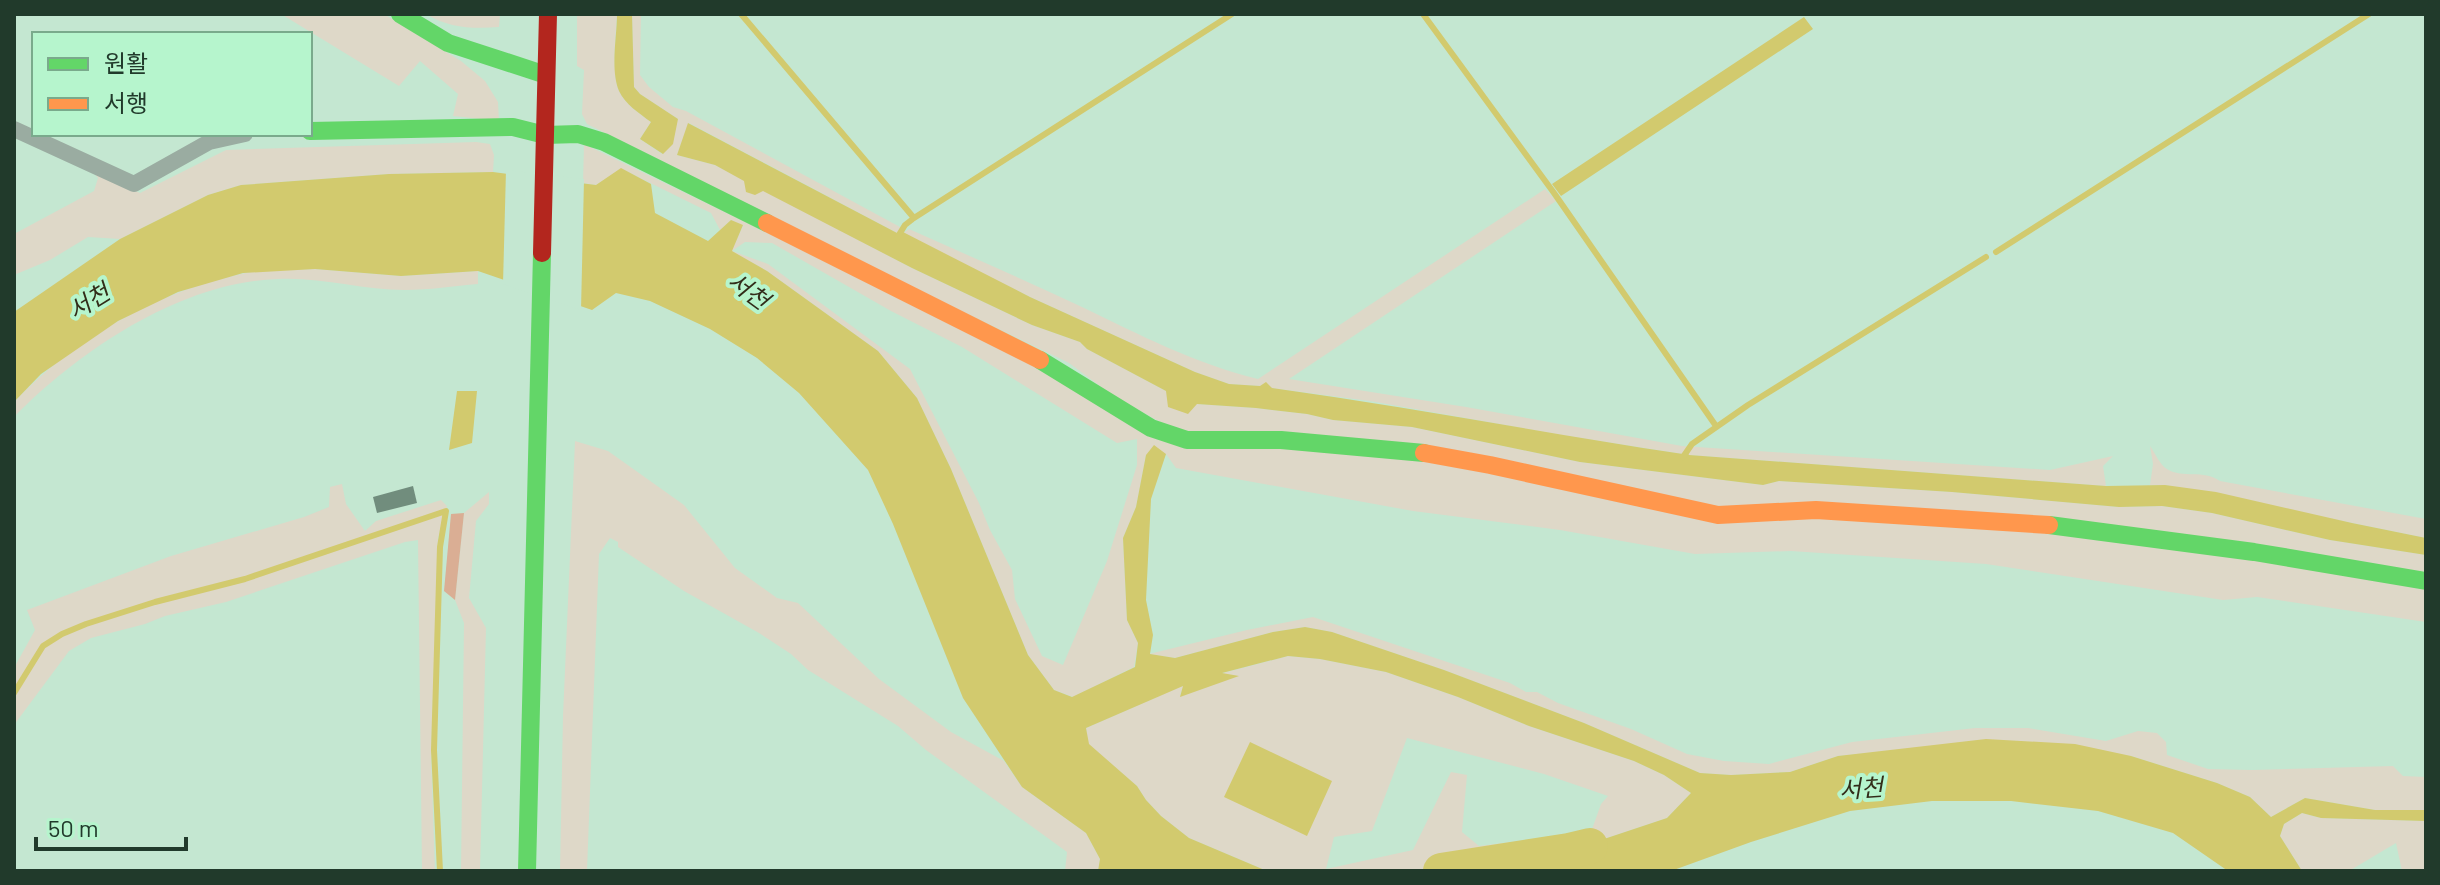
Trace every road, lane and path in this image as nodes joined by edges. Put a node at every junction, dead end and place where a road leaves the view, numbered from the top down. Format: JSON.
{"nodes":[{"id":1,"x":400,"y":14,"type":"edge"},
{"id":2,"x":548,"y":14,"type":"edge"},
{"id":3,"x":546,"y":75,"type":"junction"},
{"id":4,"x":14,"y":129,"type":"edge"},
{"id":5,"x":312,"y":131,"type":"edge"},
{"id":6,"x":545,"y":135,"type":"junction"},
{"id":7,"x":236,"y":136,"type":"edge"},
{"id":8,"x":2426,"y":581,"type":"edge"},
{"id":9,"x":527,"y":871,"type":"edge"}],
"edges":[{"from":1,"to":3,"type":"main road"},
{"from":2,"to":3,"type":"main road"},
{"from":3,"to":6,"type":"main road"},
{"from":4,"to":7,"type":"street"},
{"from":5,"to":6,"type":"main road"},
{"from":6,"to":8,"type":"main road"},
{"from":6,"to":9,"type":"main road"}]}
